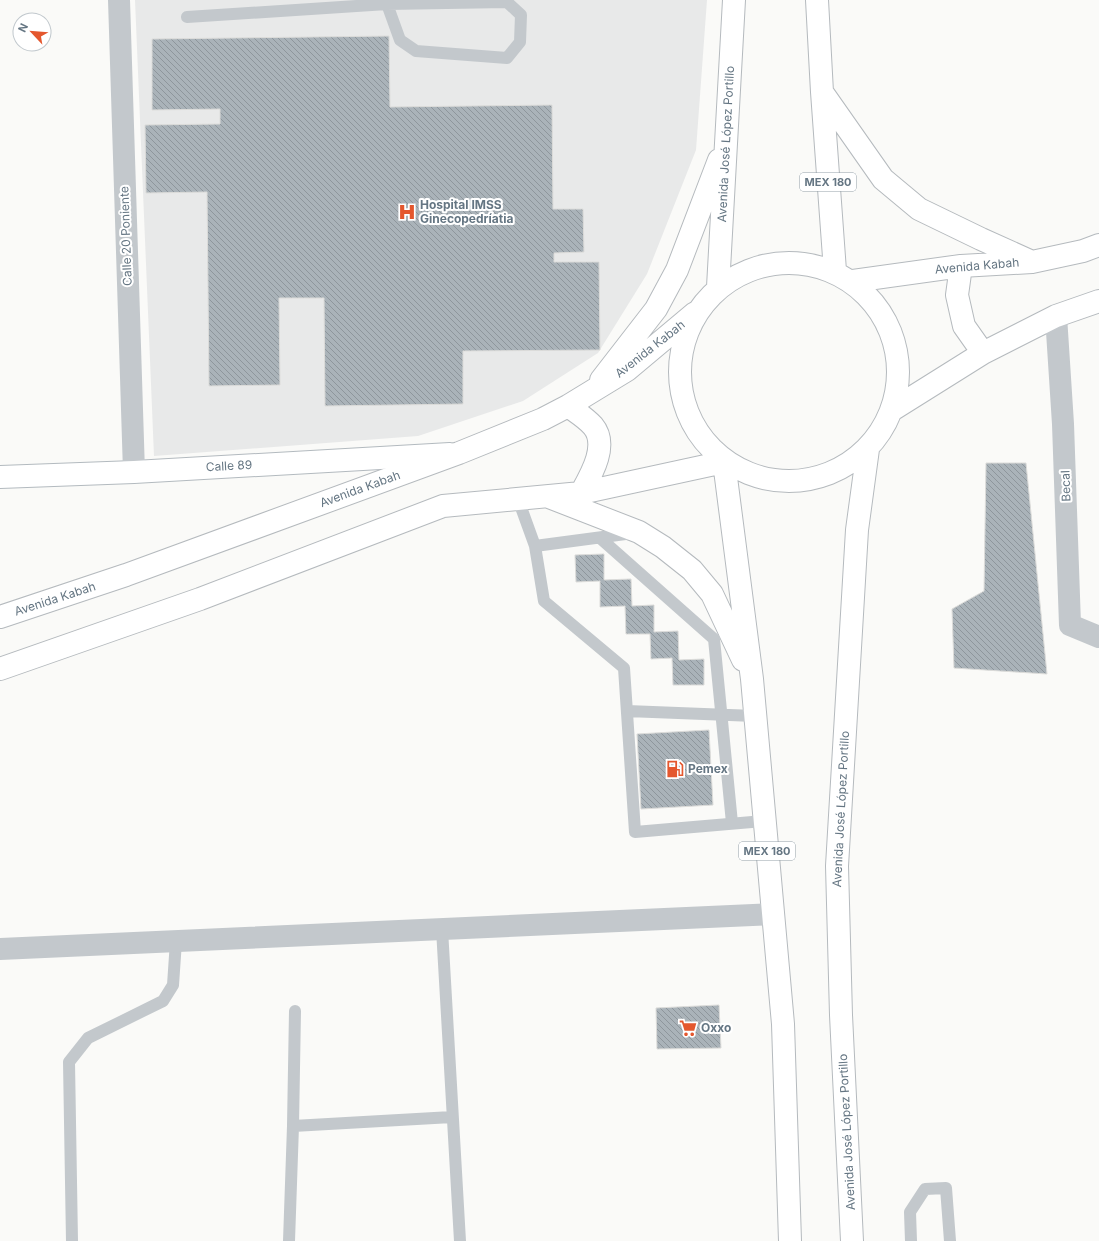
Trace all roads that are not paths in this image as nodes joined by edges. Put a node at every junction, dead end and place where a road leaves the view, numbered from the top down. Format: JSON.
{"nodes":[{"id":1,"x":119,"y":0,"type":"edge"},
{"id":2,"x":734,"y":0,"type":"edge"},
{"id":3,"x":817,"y":0,"type":"edge"},
{"id":4,"x":387,"y":2,"type":"edge"},
{"id":5,"x":186,"y":17,"type":"dead end"},
{"id":6,"x":822,"y":92,"type":"junction"},
{"id":7,"x":726,"y":140,"type":"junction"},
{"id":8,"x":1099,"y":245,"type":"edge"},
{"id":9,"x":1032,"y":262,"type":"junction"},
{"id":10,"x":960,"y":266,"type":"junction"},
{"id":11,"x":844,"y":276,"type":"junction"},
{"id":12,"x":718,"y":287,"type":"junction"},
{"id":13,"x":1099,"y":301,"type":"edge"},
{"id":14,"x":695,"y":313,"type":"junction"},
{"id":15,"x":1056,"y":316,"type":"junction"},
{"id":16,"x":983,"y":353,"type":"junction"},
{"id":17,"x":593,"y":391,"type":"junction"},
{"id":18,"x":568,"y":406,"type":"junction"},
{"id":19,"x":892,"y":410,"type":"junction"},
{"id":20,"x":868,"y":449,"type":"junction"},
{"id":21,"x":459,"y":453,"type":"junction"},
{"id":22,"x":724,"y":462,"type":"junction"},
{"id":23,"x":134,"y":472,"type":"junction"},
{"id":24,"x":0,"y":476,"type":"edge"},
{"id":25,"x":581,"y":493,"type":"junction"},
{"id":26,"x":545,"y":495,"type":"junction"},
{"id":27,"x":518,"y":499,"type":"junction"},
{"id":28,"x":638,"y":532,"type":"junction"},
{"id":29,"x":600,"y":538,"type":"junction"},
{"id":30,"x":535,"y":546,"type":"junction"},
{"id":31,"x":0,"y":617,"type":"edge"},
{"id":32,"x":722,"y":636,"type":"junction"},
{"id":33,"x":1099,"y":636,"type":"edge"},
{"id":34,"x":0,"y":669,"type":"edge"},
{"id":35,"x":752,"y":679,"type":"junction"},
{"id":36,"x":627,"y":712,"type":"junction"},
{"id":37,"x":722,"y":715,"type":"junction"},
{"id":38,"x":755,"y":716,"type":"junction"},
{"id":39,"x":764,"y":821,"type":"junction"},
{"id":40,"x":732,"y":823,"type":"junction"},
{"id":41,"x":773,"y":914,"type":"junction"},
{"id":42,"x":442,"y":929,"type":"junction"},
{"id":43,"x":176,"y":942,"type":"junction"},
{"id":44,"x":0,"y":949,"type":"edge"},
{"id":45,"x":295,"y":1011,"type":"dead end"},
{"id":46,"x":452,"y":1117,"type":"junction"},
{"id":47,"x":293,"y":1126,"type":"junction"},
{"id":48,"x":72,"y":1241,"type":"edge"},
{"id":49,"x":290,"y":1241,"type":"edge"},
{"id":50,"x":460,"y":1241,"type":"edge"},
{"id":51,"x":790,"y":1241,"type":"edge"},
{"id":52,"x":852,"y":1241,"type":"edge"},
{"id":53,"x":911,"y":1241,"type":"edge"},
{"id":54,"x":950,"y":1241,"type":"edge"}],
"edges":[{"from":1,"to":23,"type":"street","name":"Calle 20 Poniente"},
{"from":2,"to":7,"type":"main road","name":"Avenida José López Portillo"},
{"from":3,"to":6,"type":"main road","number":"MEX 180"},
{"from":4,"to":4,"type":"lane"},
{"from":4,"to":5,"type":"lane"},
{"from":6,"to":9,"type":"main road"},
{"from":6,"to":11,"type":"main road","number":"MEX 180"},
{"from":7,"to":12,"type":"main road","name":"Avenida José López Portillo"},
{"from":7,"to":17,"type":"main road"},
{"from":8,"to":9,"type":"main road","name":"Avenida Kabah"},
{"from":9,"to":10,"type":"main road","name":"Avenida Kabah"},
{"from":10,"to":11,"type":"main road","name":"Avenida Kabah"},
{"from":10,"to":16,"type":"main road"},
{"from":11,"to":12,"type":"main road"},
{"from":11,"to":19,"type":"main road"},
{"from":12,"to":14,"type":"main road"},
{"from":13,"to":15,"type":"main road"},
{"from":14,"to":17,"type":"main road","name":"Avenida Kabah"},
{"from":14,"to":22,"type":"main road"},
{"from":15,"to":16,"type":"main road"},
{"from":15,"to":33,"type":"street","name":"Becal"},
{"from":16,"to":19,"type":"main road"},
{"from":17,"to":18,"type":"main road","name":"Avenida Kabah"},
{"from":18,"to":21,"type":"main road","name":"Avenida Kabah"},
{"from":18,"to":25,"type":"main road"},
{"from":19,"to":20,"type":"main road"},
{"from":20,"to":22,"type":"main road"},
{"from":20,"to":52,"type":"main road","name":"Avenida José López Portillo"},
{"from":21,"to":23,"type":"main road","name":"Calle 89"},
{"from":21,"to":31,"type":"main road","name":"Avenida Kabah"},
{"from":22,"to":25,"type":"main road"},
{"from":22,"to":35,"type":"main road","number":"MEX 180"},
{"from":23,"to":24,"type":"main road","name":"Calle 89"},
{"from":25,"to":26,"type":"main road"},
{"from":26,"to":27,"type":"main road"},
{"from":26,"to":28,"type":"main road"},
{"from":27,"to":30,"type":"lane"},
{"from":27,"to":34,"type":"main road"},
{"from":28,"to":29,"type":"lane"},
{"from":28,"to":32,"type":"main road"},
{"from":29,"to":30,"type":"lane"},
{"from":29,"to":32,"type":"lane"},
{"from":30,"to":36,"type":"lane"},
{"from":32,"to":35,"type":"main road"},
{"from":32,"to":37,"type":"lane"},
{"from":35,"to":38,"type":"main road","number":"MEX 180"},
{"from":36,"to":37,"type":"lane"},
{"from":36,"to":40,"type":"lane"},
{"from":37,"to":38,"type":"lane"},
{"from":37,"to":40,"type":"lane"},
{"from":38,"to":39,"type":"main road","number":"MEX 180"},
{"from":39,"to":40,"type":"lane"},
{"from":39,"to":41,"type":"main road","number":"MEX 180"},
{"from":41,"to":42,"type":"street"},
{"from":41,"to":51,"type":"main road","number":"MEX 180"},
{"from":42,"to":43,"type":"street"},
{"from":42,"to":46,"type":"lane"},
{"from":43,"to":44,"type":"street"},
{"from":43,"to":48,"type":"lane"},
{"from":45,"to":47,"type":"lane"},
{"from":46,"to":47,"type":"lane"},
{"from":46,"to":50,"type":"lane"},
{"from":47,"to":49,"type":"lane"},
{"from":53,"to":54,"type":"lane"}]}
